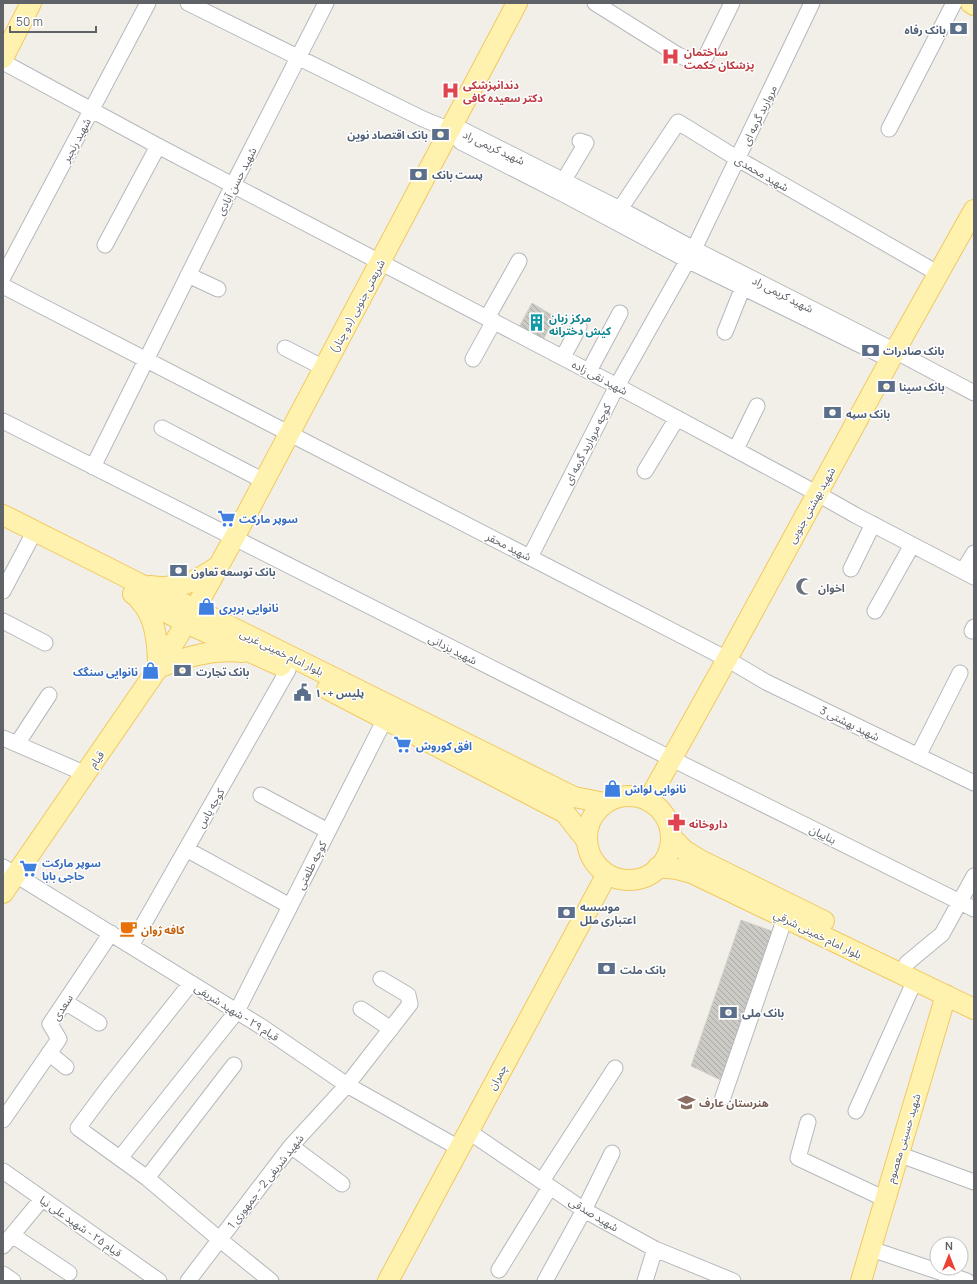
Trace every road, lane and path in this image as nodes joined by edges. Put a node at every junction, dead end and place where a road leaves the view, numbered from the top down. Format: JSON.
{"nodes":[{"id":1,"x":31,"y":3,"type":"edge"},
{"id":2,"x":148,"y":3,"type":"edge"},
{"id":3,"x":188,"y":3,"type":"edge"},
{"id":4,"x":326,"y":3,"type":"edge"},
{"id":5,"x":517,"y":3,"type":"edge"},
{"id":6,"x":595,"y":3,"type":"edge"},
{"id":7,"x":732,"y":3,"type":"edge"},
{"id":8,"x":812,"y":3,"type":"edge"},
{"id":9,"x":954,"y":3,"type":"edge"},
{"id":10,"x":971,"y":3,"type":"edge"},
{"id":11,"x":974,"y":5,"type":"edge"},
{"id":12,"x":3,"y":58,"type":"edge"},
{"id":13,"x":299,"y":58,"type":"junction"},
{"id":14,"x":3,"y":62,"type":"edge"},
{"id":15,"x":92,"y":110,"type":"junction"},
{"id":16,"x":889,"y":129,"type":"dead end"},
{"id":17,"x":450,"y":130,"type":"junction"},
{"id":18,"x":580,"y":141,"type":"dead end"},
{"id":19,"x":158,"y":146,"type":"junction"},
{"id":20,"x":738,"y":159,"type":"junction"},
{"id":21,"x":564,"y":180,"type":"junction"},
{"id":22,"x":233,"y":185,"type":"junction"},
{"id":23,"x":620,"y":209,"type":"junction"},
{"id":24,"x":972,"y":216,"type":"edge"},
{"id":25,"x":105,"y":245,"type":"dead end"},
{"id":26,"x":691,"y":255,"type":"junction"},
{"id":27,"x":519,"y":261,"type":"dead end"},
{"id":28,"x":380,"y":262,"type":"junction"},
{"id":29,"x":938,"y":274,"type":"junction"},
{"id":30,"x":188,"y":275,"type":"junction"},
{"id":31,"x":3,"y":277,"type":"edge"},
{"id":32,"x":3,"y":286,"type":"edge"},
{"id":33,"x":743,"y":287,"type":"junction"},
{"id":34,"x":218,"y":289,"type":"dead end"},
{"id":35,"x":620,"y":313,"type":"dead end"},
{"id":36,"x":490,"y":320,"type":"junction"},
{"id":37,"x":579,"y":327,"type":"dead end"},
{"id":38,"x":725,"y":332,"type":"dead end"},
{"id":39,"x":285,"y":348,"type":"dead end"},
{"id":40,"x":893,"y":355,"type":"junction"},
{"id":41,"x":563,"y":357,"type":"junction"},
{"id":42,"x":146,"y":359,"type":"junction"},
{"id":43,"x":473,"y":359,"type":"dead end"},
{"id":44,"x":324,"y":368,"type":"junction"},
{"id":45,"x":588,"y":371,"type":"junction"},
{"id":46,"x":617,"y":386,"type":"junction"},
{"id":47,"x":974,"y":394,"type":"edge"},
{"id":48,"x":757,"y":406,"type":"dead end"},
{"id":49,"x":677,"y":418,"type":"junction"},
{"id":50,"x":3,"y":421,"type":"edge"},
{"id":51,"x":162,"y":428,"type":"dead end"},
{"id":52,"x":290,"y":433,"type":"junction"},
{"id":53,"x":736,"y":450,"type":"junction"},
{"id":54,"x":93,"y":467,"type":"junction"},
{"id":55,"x":645,"y":471,"type":"dead end"},
{"id":56,"x":264,"y":481,"type":"junction"},
{"id":57,"x":818,"y":494,"type":"junction"},
{"id":58,"x":3,"y":515,"type":"edge"},
{"id":59,"x":873,"y":524,"type":"junction"},
{"id":60,"x":3,"y":527,"type":"edge"},
{"id":61,"x":234,"y":538,"type":"junction"},
{"id":62,"x":30,"y":540,"type":"junction"},
{"id":63,"x":912,"y":545,"type":"junction"},
{"id":64,"x":974,"y":553,"type":"edge"},
{"id":65,"x":530,"y":557,"type":"junction"},
{"id":66,"x":218,"y":566,"type":"junction"},
{"id":67,"x":851,"y":569,"type":"dead end"},
{"id":68,"x":969,"y":574,"type":"edge"},
{"id":69,"x":138,"y":590,"type":"junction"},
{"id":70,"x":3,"y":591,"type":"edge"},
{"id":71,"x":876,"y":611,"type":"dead end"},
{"id":72,"x":191,"y":616,"type":"junction"},
{"id":73,"x":3,"y":621,"type":"edge"},
{"id":74,"x":45,"y":643,"type":"dead end"},
{"id":75,"x":254,"y":654,"type":"junction"},
{"id":76,"x":727,"y":659,"type":"junction"},
{"id":77,"x":158,"y":668,"type":"junction"},
{"id":78,"x":288,"y":670,"type":"junction"},
{"id":79,"x":960,"y":673,"type":"dead end"},
{"id":80,"x":49,"y":695,"type":"dead end"},
{"id":81,"x":385,"y":719,"type":"junction"},
{"id":82,"x":3,"y":738,"type":"edge"},
{"id":83,"x":17,"y":744,"type":"junction"},
{"id":84,"x":918,"y":756,"type":"junction"},
{"id":85,"x":672,"y":759,"type":"junction"},
{"id":86,"x":86,"y":774,"type":"junction"},
{"id":87,"x":974,"y":784,"type":"edge"},
{"id":88,"x":261,"y":795,"type":"dead end"},
{"id":89,"x":648,"y":801,"type":"junction"},
{"id":90,"x":606,"y":803,"type":"junction"},
{"id":91,"x":328,"y":831,"type":"junction"},
{"id":92,"x":671,"y":837,"type":"junction"},
{"id":93,"x":587,"y":841,"type":"junction"},
{"id":94,"x":186,"y":850,"type":"junction"},
{"id":95,"x":658,"y":867,"type":"junction"},
{"id":96,"x":9,"y":870,"type":"edge"},
{"id":97,"x":608,"y":874,"type":"junction"},
{"id":98,"x":974,"y":876,"type":"edge"},
{"id":99,"x":3,"y":893,"type":"edge"},
{"id":100,"x":960,"y":902,"type":"junction"},
{"id":101,"x":290,"y":906,"type":"junction"},
{"id":102,"x":974,"y":909,"type":"edge"},
{"id":103,"x":785,"y":918,"type":"junction"},
{"id":104,"x":110,"y":933,"type":"junction"},
{"id":105,"x":132,"y":946,"type":"junction"},
{"id":106,"x":911,"y":971,"type":"junction"},
{"id":107,"x":381,"y":979,"type":"dead end"},
{"id":108,"x":191,"y":983,"type":"junction"},
{"id":109,"x":946,"y":995,"type":"junction"},
{"id":110,"x":974,"y":996,"type":"edge"},
{"id":111,"x":65,"y":1002,"type":"junction"},
{"id":112,"x":360,"y":1009,"type":"dead end"},
{"id":113,"x":974,"y":1009,"type":"edge"},
{"id":114,"x":236,"y":1011,"type":"junction"},
{"id":115,"x":99,"y":1023,"type":"dead end"},
{"id":116,"x":390,"y":1029,"type":"junction"},
{"id":117,"x":49,"y":1053,"type":"junction"},
{"id":118,"x":234,"y":1065,"type":"dead end"},
{"id":119,"x":66,"y":1066,"type":"dead end"},
{"id":120,"x":616,"y":1068,"type":"dead end"},
{"id":121,"x":347,"y":1085,"type":"junction"},
{"id":122,"x":723,"y":1097,"type":"dead end"},
{"id":123,"x":856,"y":1111,"type":"dead end"},
{"id":124,"x":3,"y":1120,"type":"edge"},
{"id":125,"x":808,"y":1122,"type":"dead end"},
{"id":126,"x":464,"y":1140,"type":"junction"},
{"id":127,"x":291,"y":1146,"type":"junction"},
{"id":128,"x":612,"y":1153,"type":"dead end"},
{"id":129,"x":898,"y":1154,"type":"junction"},
{"id":130,"x":120,"y":1158,"type":"junction"},
{"id":131,"x":3,"y":1171,"type":"edge"},
{"id":132,"x":147,"y":1178,"type":"junction"},
{"id":133,"x":974,"y":1182,"type":"edge"},
{"id":134,"x":342,"y":1184,"type":"dead end"},
{"id":135,"x":546,"y":1184,"type":"junction"},
{"id":136,"x":42,"y":1198,"type":"junction"},
{"id":137,"x":885,"y":1199,"type":"junction"},
{"id":138,"x":584,"y":1210,"type":"junction"},
{"id":139,"x":219,"y":1239,"type":"junction"},
{"id":140,"x":8,"y":1241,"type":"edge"},
{"id":141,"x":655,"y":1249,"type":"junction"},
{"id":142,"x":871,"y":1249,"type":"junction"},
{"id":143,"x":499,"y":1270,"type":"dead end"},
{"id":144,"x":69,"y":1273,"type":"dead end"},
{"id":145,"x":3,"y":1274,"type":"edge"},
{"id":146,"x":731,"y":1280,"type":"edge"},
{"id":147,"x":13,"y":1281,"type":"edge"},
{"id":148,"x":159,"y":1281,"type":"edge"},
{"id":149,"x":188,"y":1281,"type":"edge"},
{"id":150,"x":271,"y":1281,"type":"edge"},
{"id":151,"x":388,"y":1281,"type":"edge"},
{"id":152,"x":545,"y":1281,"type":"edge"},
{"id":153,"x":645,"y":1281,"type":"edge"},
{"id":154,"x":861,"y":1281,"type":"edge"},
{"id":155,"x":967,"y":1281,"type":"edge"}],
"edges":[{"from":1,"to":12,"type":"main road"},
{"from":2,"to":15,"type":"street","name":"شهید رنجبر"},
{"from":3,"to":13,"type":"street"},
{"from":4,"to":13,"type":"street","name":"شهید حسن آبادی"},
{"from":5,"to":17,"type":"main road","name":"شریعتی جنوبی (دو چنار)"},
{"from":6,"to":7,"type":"street"},
{"from":8,"to":20,"type":"street","name":"مروارید گرمه ای"},
{"from":9,"to":16,"type":"street"},
{"from":10,"to":11,"type":"main road"},
{"from":13,"to":17,"type":"street"},
{"from":13,"to":22,"type":"street","name":"شهید حسن آبادی"},
{"from":14,"to":15,"type":"street","name":"شهید نقی زاده"},
{"from":15,"to":19,"type":"street","name":"شهید نقی زاده"},
{"from":15,"to":31,"type":"street","name":"شهید رنجبر"},
{"from":17,"to":21,"type":"street","name":"شهید کریمی راد"},
{"from":17,"to":26,"type":"street","name":"شهید کریمی راد"},
{"from":17,"to":28,"type":"main road","name":"شریعتی جنوبی (دو چنار)"},
{"from":18,"to":21,"type":"street"},
{"from":19,"to":22,"type":"street","name":"شهید نقی زاده"},
{"from":19,"to":25,"type":"street"},
{"from":20,"to":23,"type":"street","name":"شهید محمدی"},
{"from":20,"to":26,"type":"street","name":"مروارید گرمه ای"},
{"from":20,"to":29,"type":"street","name":"شهید محمدی"},
{"from":21,"to":23,"type":"street","name":"شهید کریمی راد"},
{"from":22,"to":28,"type":"street","name":"شهید نقی زاده"},
{"from":22,"to":30,"type":"street","name":"شهید حسن آبادی"},
{"from":23,"to":26,"type":"street","name":"شهید کریمی راد"},
{"from":24,"to":29,"type":"main road","name":"شهید بهشتی جنوبی"},
{"from":26,"to":33,"type":"street","name":"شهید کریمی راد"},
{"from":26,"to":40,"type":"street","name":"شهید کریمی راد"},
{"from":26,"to":46,"type":"street","name":"کوچه مروارید گرمه ای"},
{"from":27,"to":36,"type":"street"},
{"from":28,"to":36,"type":"street","name":"شهید نقی زاده"},
{"from":28,"to":44,"type":"main road","name":"شریعتی جنوبی (دو چنار)"},
{"from":29,"to":40,"type":"main road","name":"شهید بهشتی جنوبی"},
{"from":30,"to":34,"type":"street"},
{"from":30,"to":42,"type":"street","name":"شهید حسن آبادی"},
{"from":32,"to":42,"type":"street","name":"شهید محقر"},
{"from":33,"to":38,"type":"street"},
{"from":33,"to":40,"type":"street","name":"شهید کریمی راد"},
{"from":35,"to":45,"type":"street"},
{"from":36,"to":41,"type":"street","name":"شهید نقی زاده"},
{"from":36,"to":43,"type":"street"},
{"from":37,"to":41,"type":"street"},
{"from":39,"to":44,"type":"street"},
{"from":40,"to":47,"type":"street"},
{"from":40,"to":57,"type":"main road","name":"شهید بهشتی جنوبی"},
{"from":41,"to":45,"type":"street","name":"شهید نقی زاده"},
{"from":42,"to":52,"type":"street","name":"شهید محقر"},
{"from":42,"to":54,"type":"street","name":"شهید حسن آبادی"},
{"from":44,"to":52,"type":"main road","name":"شریعتی جنوبی (دو چنار)"},
{"from":45,"to":46,"type":"street","name":"شهید نقی زاده"},
{"from":46,"to":49,"type":"street","name":"شهید نقی زاده"},
{"from":46,"to":65,"type":"street","name":"کوچه مروارید گرمه ای"},
{"from":48,"to":53,"type":"street"},
{"from":49,"to":53,"type":"street","name":"شهید نقی زاده"},
{"from":49,"to":55,"type":"street"},
{"from":50,"to":54,"type":"street","name":"شهید یزدانی"},
{"from":51,"to":56,"type":"street"},
{"from":52,"to":56,"type":"main road","name":"شریعتی جنوبی (دو چنار)"},
{"from":52,"to":65,"type":"street","name":"شهید محقر"},
{"from":53,"to":57,"type":"street","name":"شهید نقی زاده"},
{"from":54,"to":61,"type":"street","name":"شهید یزدانی"},
{"from":56,"to":61,"type":"main road","name":"شریعتی جنوبی (دو چنار)"},
{"from":57,"to":59,"type":"street","name":"شهید نقی زاده"},
{"from":57,"to":76,"type":"main road","name":"شهید بهشتی جنوبی"},
{"from":58,"to":69,"type":"main road","name":"بلوار امام خمینی غربی"},
{"from":59,"to":63,"type":"street","name":"شهید نقی زاده"},
{"from":59,"to":67,"type":"street"},
{"from":60,"to":62,"type":"main road","name":"بلوار امام خمینی غربی"},
{"from":61,"to":66,"type":"main road","name":"شریعتی جنوبی (دو چنار)"},
{"from":61,"to":85,"type":"street","name":"شهید یزدانی"},
{"from":62,"to":69,"type":"main road","name":"بلوار امام خمینی غربی"},
{"from":62,"to":70,"type":"street"},
{"from":63,"to":68,"type":"street","name":"شهید نقی زاده"},
{"from":63,"to":71,"type":"street"},
{"from":64,"to":68,"type":"street"},
{"from":65,"to":76,"type":"street","name":"شهید محقر"},
{"from":66,"to":69,"type":"main road"},
{"from":66,"to":72,"type":"main road","name":"شریعتی جنوبی (دو چنار)"},
{"from":69,"to":72,"type":"main road","name":"بلوار امام خمینی غربی"},
{"from":69,"to":77,"type":"main road"},
{"from":72,"to":75,"type":"main road","name":"بلوار امام خمینی غربی"},
{"from":72,"to":77,"type":"main road","name":"قیام"},
{"from":72,"to":90,"type":"main road","name":"بلوار امام خمینی غربی"},
{"from":73,"to":74,"type":"street"},
{"from":75,"to":77,"type":"main road"},
{"from":75,"to":78,"type":"main road","name":"بلوار امام خمینی غربی"},
{"from":76,"to":84,"type":"street","name":"شهید بهشتی 3"},
{"from":76,"to":85,"type":"main road","name":"شهید بهشتی جنوبی"},
{"from":77,"to":86,"type":"main road","name":"قیام"},
{"from":78,"to":81,"type":"main road","name":"بلوار امام خمینی غربی"},
{"from":78,"to":94,"type":"street","name":"کوچه یاس"},
{"from":79,"to":84,"type":"street"},
{"from":80,"to":83,"type":"street"},
{"from":81,"to":91,"type":"street","name":"کوچه طلعتی"},
{"from":81,"to":93,"type":"main road","name":"بلوار امام خمینی غربی"},
{"from":82,"to":83,"type":"street"},
{"from":83,"to":86,"type":"street"},
{"from":84,"to":87,"type":"street","name":"شهید بهشتی 3"},
{"from":85,"to":89,"type":"main road","name":"شهید بهشتی جنوبی"},
{"from":85,"to":100,"type":"street","name":"بناییان"},
{"from":86,"to":96,"type":"main road","name":"قیام"},
{"from":88,"to":91,"type":"street"},
{"from":89,"to":90,"type":"main road"},
{"from":89,"to":92,"type":"main road"},
{"from":90,"to":93,"type":"main road"},
{"from":91,"to":101,"type":"street","name":"کوچه طلعتی"},
{"from":92,"to":95,"type":"main road"},
{"from":92,"to":106,"type":"main road","name":"بلوار امام خمینی شرقي"},
{"from":93,"to":97,"type":"main road"},
{"from":94,"to":101,"type":"street"},
{"from":94,"to":105,"type":"street","name":"کوچه یاس"},
{"from":95,"to":97,"type":"main road"},
{"from":95,"to":103,"type":"main road","name":"بلوار امام خمینی شرقي"},
{"from":96,"to":99,"type":"main road","name":"قیام"},
{"from":96,"to":104,"type":"street","name":"قیام ۲۹ - شهید شریفی"},
{"from":97,"to":126,"type":"main road","name":"چمران"},
{"from":98,"to":100,"type":"street"},
{"from":100,"to":102,"type":"street","name":"بناییان"},
{"from":100,"to":106,"type":"street"},
{"from":101,"to":114,"type":"street","name":"کوچه طلعتی"},
{"from":103,"to":106,"type":"main road","name":"بلوار امام خمینی شرقي"},
{"from":103,"to":122,"type":"street"},
{"from":104,"to":105,"type":"street","name":"قیام ۲۹ - شهید شریفی"},
{"from":104,"to":111,"type":"street","name":"سعدی"},
{"from":105,"to":108,"type":"street","name":"قیام ۲۹ - شهید شریفی"},
{"from":106,"to":109,"type":"main road","name":"بلوار امام خمینی شرقي"},
{"from":106,"to":110,"type":"main road","name":"بلوار امام خمینی شرقي"},
{"from":106,"to":123,"type":"street"},
{"from":107,"to":116,"type":"street","name":"شهید شریفی 2 - جمهوری 1"},
{"from":108,"to":114,"type":"street","name":"قیام ۲۹ - شهید شریفی"},
{"from":108,"to":130,"type":"street"},
{"from":109,"to":113,"type":"main road","name":"بلوار امام خمینی شرقي"},
{"from":109,"to":129,"type":"main road","name":"شهید حسینی معصوم"},
{"from":111,"to":115,"type":"street"},
{"from":111,"to":117,"type":"street","name":"سعدی"},
{"from":112,"to":116,"type":"street"},
{"from":114,"to":121,"type":"street","name":"قیام ۲۹ - شهید شریفی"},
{"from":114,"to":130,"type":"street","name":"کوچه طلعتی"},
{"from":116,"to":121,"type":"street","name":"شهید شریفی 2 - جمهوری 1"},
{"from":117,"to":119,"type":"street"},
{"from":117,"to":124,"type":"street","name":"سعدی"},
{"from":118,"to":132,"type":"street"},
{"from":120,"to":135,"type":"street"},
{"from":121,"to":126,"type":"street","name":"قیام ۲۹ - شهید شریفی"},
{"from":121,"to":127,"type":"street","name":"شهید شریفی 2 - جمهوری 1"},
{"from":125,"to":137,"type":"street"},
{"from":126,"to":135,"type":"street","name":"شهید صدقی"},
{"from":126,"to":151,"type":"main road","name":"چمران"},
{"from":127,"to":134,"type":"street"},
{"from":127,"to":139,"type":"street","name":"شهید شریفی 2 - جمهوری 1"},
{"from":128,"to":138,"type":"street"},
{"from":129,"to":133,"type":"street"},
{"from":129,"to":137,"type":"main road","name":"شهید حسینی معصوم"},
{"from":130,"to":132,"type":"street"},
{"from":131,"to":136,"type":"street","name":"قیام ۲۵ - شهید علی نیا"},
{"from":132,"to":139,"type":"street"},
{"from":135,"to":138,"type":"street","name":"شهید صدقی"},
{"from":135,"to":143,"type":"street"},
{"from":136,"to":140,"type":"street"},
{"from":136,"to":148,"type":"street","name":"قیام ۲۵ - شهید علی نیا"},
{"from":137,"to":142,"type":"main road","name":"شهید حسینی معصوم"},
{"from":138,"to":141,"type":"street","name":"شهید صدقی"},
{"from":138,"to":152,"type":"street"},
{"from":139,"to":149,"type":"street","name":"شهید شریفی 2 - جمهوری 1"},
{"from":139,"to":150,"type":"street"},
{"from":140,"to":144,"type":"street"},
{"from":141,"to":146,"type":"street","name":"شهید صدقی"},
{"from":141,"to":153,"type":"street"},
{"from":142,"to":154,"type":"main road","name":"شهید حسینی معصوم"},
{"from":142,"to":155,"type":"street"},
{"from":145,"to":147,"type":"street"}]}
